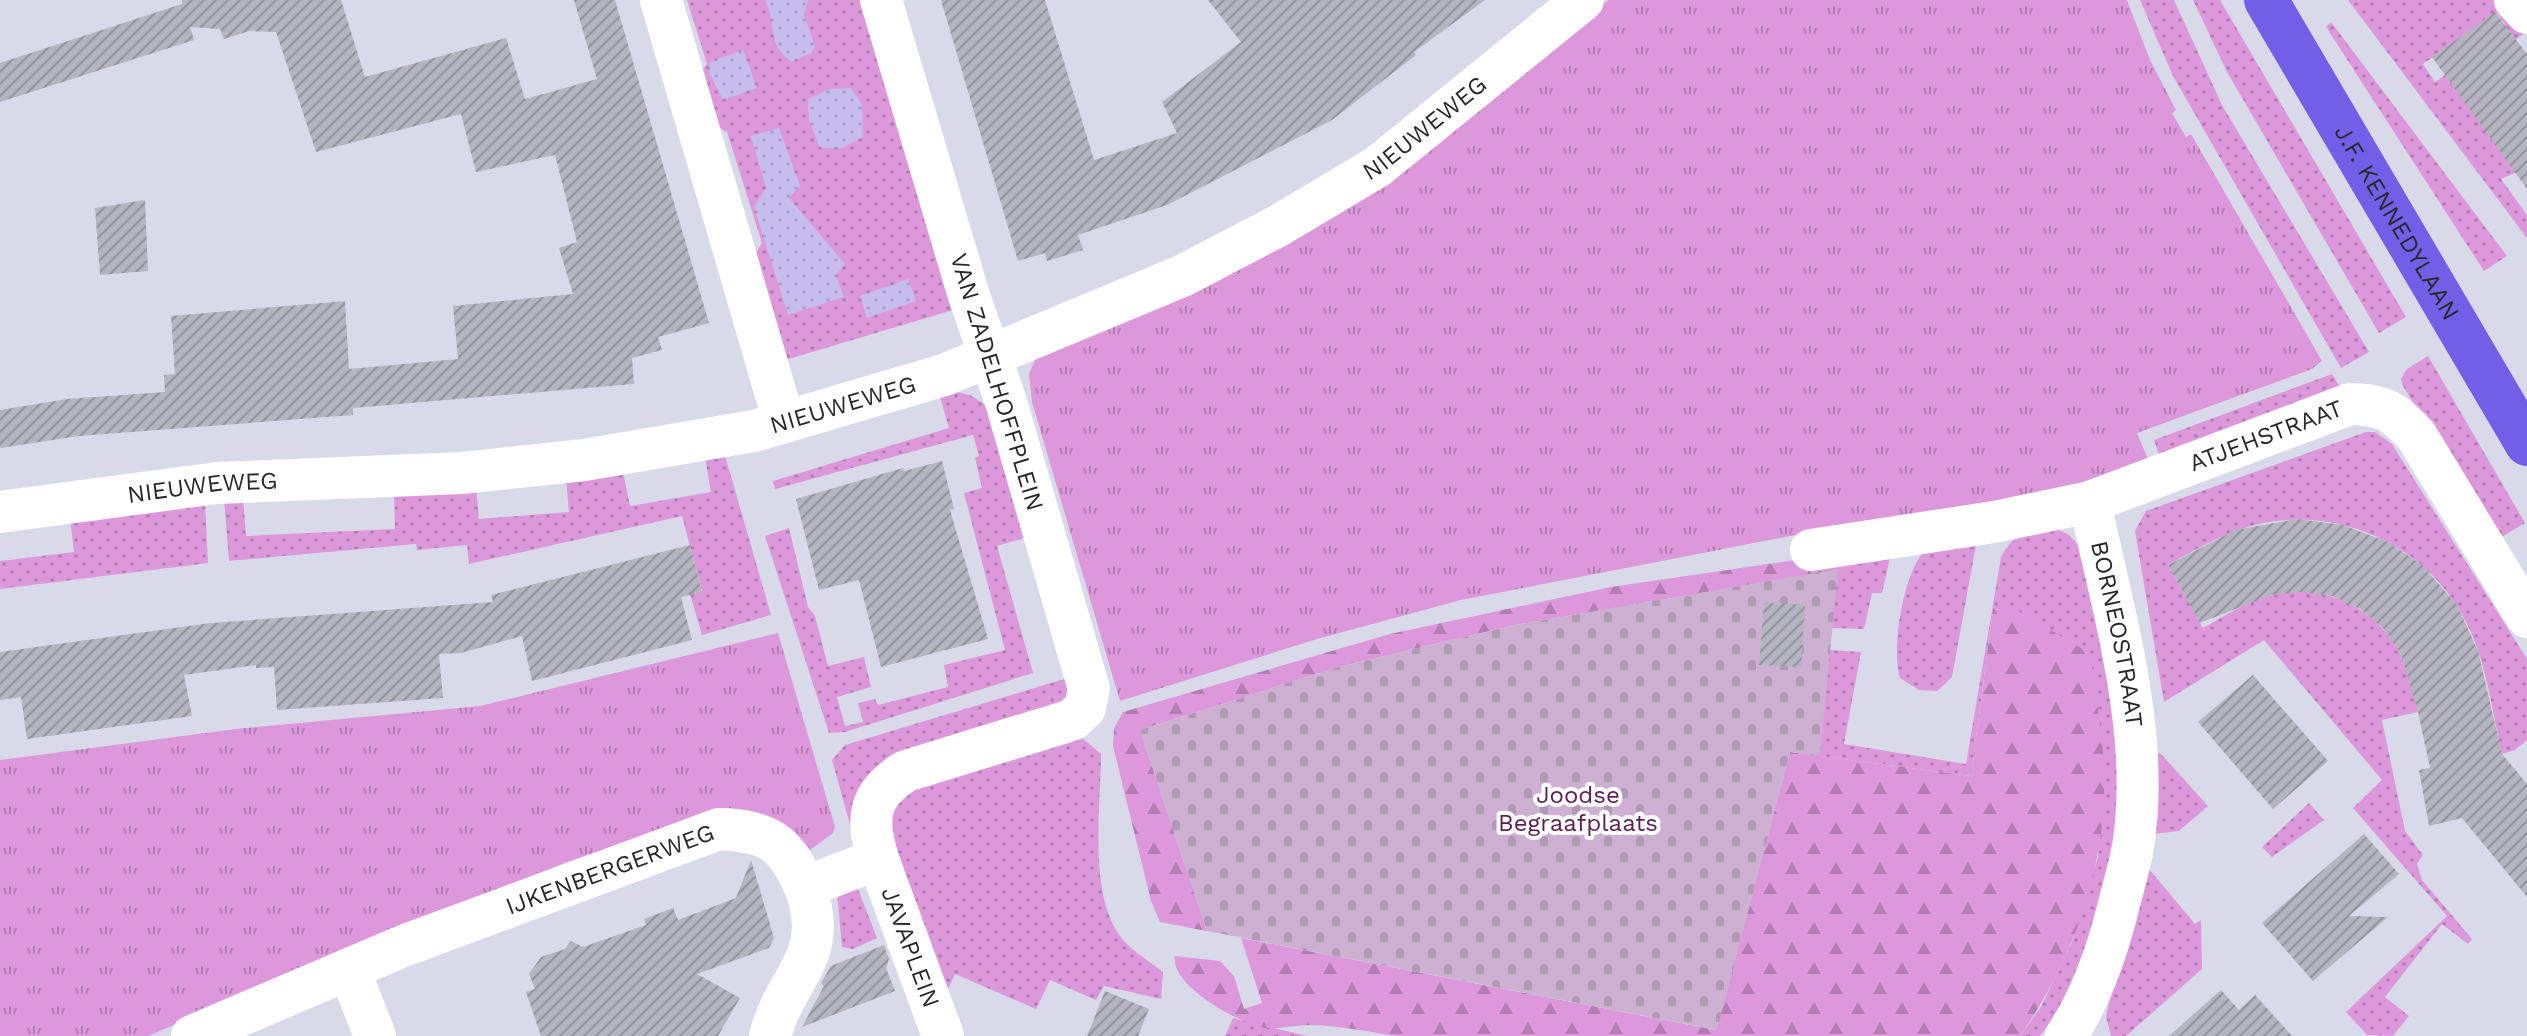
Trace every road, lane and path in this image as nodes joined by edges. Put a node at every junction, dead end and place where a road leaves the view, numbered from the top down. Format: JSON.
{"nodes":[{"id":1,"x":661,"y":0,"type":"edge"},
{"id":2,"x":881,"y":0,"type":"edge"},
{"id":3,"x":1583,"y":0,"type":"edge"},
{"id":4,"x":2266,"y":0,"type":"edge"},
{"id":5,"x":2515,"y":0,"type":"edge"},
{"id":6,"x":2527,"y":13,"type":"edge"},
{"id":7,"x":989,"y":356,"type":"junction"},
{"id":8,"x":784,"y":422,"type":"junction"},
{"id":9,"x":2527,"y":444,"type":"edge"},
{"id":10,"x":2090,"y":502,"type":"junction"},
{"id":11,"x":0,"y":512,"type":"edge"},
{"id":12,"x":1811,"y":550,"type":"dead end"},
{"id":13,"x":2527,"y":617,"type":"edge"},
{"id":14,"x":878,"y":859,"type":"junction"},
{"id":15,"x":805,"y":887,"type":"junction"},
{"id":16,"x":349,"y":969,"type":"junction"},
{"id":17,"x":2070,"y":1035,"type":"edge"},
{"id":18,"x":192,"y":1036,"type":"edge"},
{"id":19,"x":375,"y":1036,"type":"edge"},
{"id":20,"x":770,"y":1036,"type":"edge"},
{"id":21,"x":943,"y":1036,"type":"edge"}],
"edges":[{"from":1,"to":8,"type":"street"},
{"from":2,"to":7,"type":"street","name":"VAN ZADELHOFFPLEIN"},
{"from":3,"to":7,"type":"street","name":"NIEUWEWEG"},
{"from":4,"to":9,"type":"main road","name":"J.F. KENNEDYLAAN"},
{"from":5,"to":6,"type":"street"},
{"from":7,"to":8,"type":"street","name":"NIEUWEWEG"},
{"from":7,"to":14,"type":"street","name":"VAN ZADELHOFFPLEIN"},
{"from":8,"to":11,"type":"street","name":"NIEUWEWEG"},
{"from":10,"to":12,"type":"street"},
{"from":10,"to":13,"type":"street","name":"ATJEHSTRAAT"},
{"from":10,"to":17,"type":"street","name":"BORNEOSTRAAT"},
{"from":14,"to":15,"type":"street"},
{"from":14,"to":21,"type":"street","name":"JAVAPLEIN"},
{"from":15,"to":16,"type":"street","name":"IJKENBERGERWEG"},
{"from":15,"to":20,"type":"street","name":"IJKENBERGERWEG"},
{"from":16,"to":18,"type":"street","name":"IJKENBERGERWEG"},
{"from":16,"to":19,"type":"street"}]}
